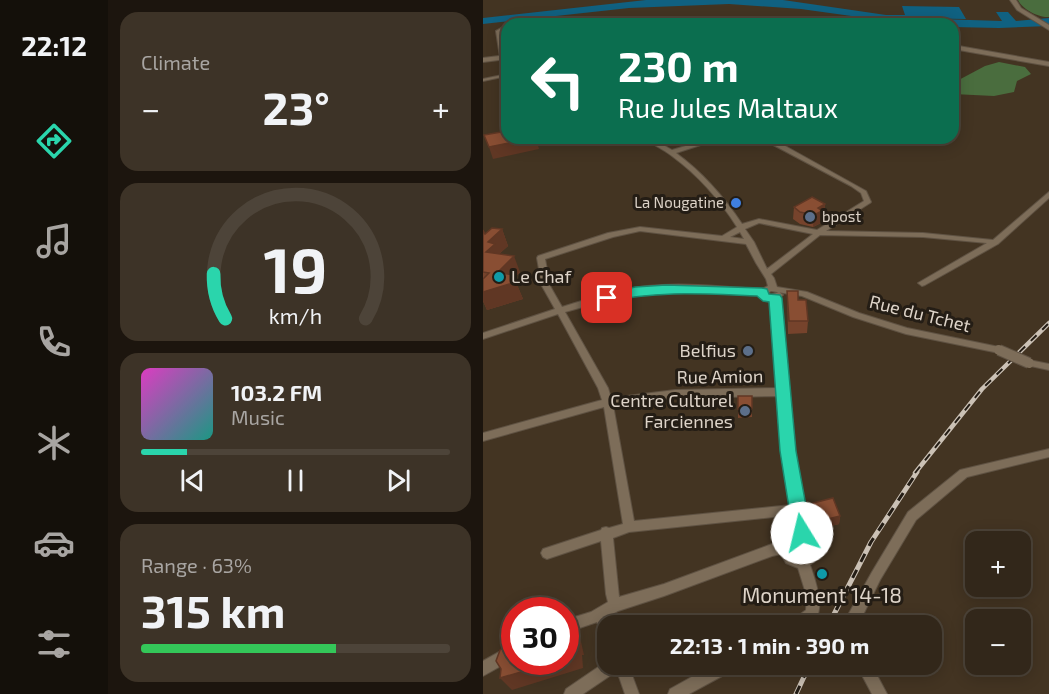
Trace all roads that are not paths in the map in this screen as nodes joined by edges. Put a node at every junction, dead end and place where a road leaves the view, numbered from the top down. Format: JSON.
{"nodes":[{"id":1,"x":1013,"y":0,"type":"edge"},
{"id":2,"x":1049,"y":28,"type":"edge"},
{"id":3,"x":501,"y":29,"type":"edge"},
{"id":4,"x":501,"y":43,"type":"edge"},
{"id":5,"x":959,"y":47,"type":"edge"},
{"id":6,"x":501,"y":56,"type":"edge"},
{"id":7,"x":483,"y":59,"type":"edge"},
{"id":8,"x":1049,"y":63,"type":"edge"},
{"id":9,"x":501,"y":76,"type":"edge"},
{"id":10,"x":483,"y":80,"type":"edge"},
{"id":11,"x":658,"y":144,"type":"edge"},
{"id":12,"x":699,"y":144,"type":"edge"},
{"id":13,"x":780,"y":144,"type":"edge"},
{"id":14,"x":672,"y":152,"type":"junction"},
{"id":15,"x":1049,"y":194,"type":"edge"},
{"id":16,"x":741,"y":228,"type":"junction"},
{"id":17,"x":819,"y":233,"type":"junction"},
{"id":18,"x":720,"y":238,"type":"junction"},
{"id":19,"x":750,"y":242,"type":"junction"},
{"id":20,"x":995,"y":242,"type":"junction"},
{"id":21,"x":766,"y":274,"type":"junction"},
{"id":22,"x":922,"y":284,"type":"dead end"},
{"id":23,"x":772,"y":292,"type":"junction"},
{"id":24,"x":562,"y":311,"type":"junction"},
{"id":25,"x":483,"y":336,"type":"edge"},
{"id":26,"x":1049,"y":367,"type":"edge"},
{"id":27,"x":782,"y":392,"type":"junction"},
{"id":28,"x":607,"y":402,"type":"junction"},
{"id":29,"x":483,"y":437,"type":"edge"},
{"id":30,"x":1049,"y":453,"type":"edge"},
{"id":31,"x":798,"y":509,"type":"junction"},
{"id":32,"x":629,"y":526,"type":"junction"},
{"id":33,"x":606,"y":532,"type":"junction"},
{"id":34,"x":802,"y":533,"type":"junction"},
{"id":35,"x":785,"y":548,"type":"junction"},
{"id":36,"x":547,"y":553,"type":"dead end"},
{"id":37,"x":803,"y":562,"type":"junction"},
{"id":38,"x":615,"y":605,"type":"junction"},
{"id":39,"x":600,"y":614,"type":"joint"},
{"id":40,"x":810,"y":615,"type":"edge"},
{"id":41,"x":856,"y":615,"type":"edge"},
{"id":42,"x":579,"y":622,"type":"edge"},
{"id":43,"x":501,"y":658,"type":"edge"},
{"id":44,"x":483,"y":669,"type":"edge"},
{"id":45,"x":599,"y":675,"type":"edge"},
{"id":46,"x":625,"y":675,"type":"edge"},
{"id":47,"x":710,"y":675,"type":"edge"},
{"id":48,"x":870,"y":675,"type":"edge"},
{"id":49,"x":571,"y":694,"type":"edge"},
{"id":50,"x":633,"y":694,"type":"edge"},
{"id":51,"x":675,"y":694,"type":"edge"},
{"id":52,"x":880,"y":694,"type":"edge"}],
"edges":[{"from":1,"to":2,"type":"main road"},
{"from":3,"to":4,"type":"street"},
{"from":5,"to":8,"type":"main road"},
{"from":6,"to":7,"type":"main road"},
{"from":9,"to":10,"type":"street"},
{"from":11,"to":14,"type":"street"},
{"from":12,"to":14,"type":"street"},
{"from":13,"to":17,"type":"street"},
{"from":14,"to":16,"type":"street"},
{"from":15,"to":20,"type":"street"},
{"from":16,"to":17,"type":"street"},
{"from":16,"to":18,"type":"street"},
{"from":16,"to":19,"type":"street"},
{"from":17,"to":20,"type":"street"},
{"from":17,"to":21,"type":"street"},
{"from":18,"to":19,"type":"street"},
{"from":18,"to":24,"type":"street"},
{"from":19,"to":21,"type":"street"},
{"from":20,"to":22,"type":"street"},
{"from":21,"to":23,"type":"street"},
{"from":23,"to":24,"type":"street","name":"Rue du Tchet"},
{"from":23,"to":26,"type":"street","name":"Rue du Tchet","bridge":true},
{"from":23,"to":27,"type":"street"},
{"from":24,"to":25,"type":"street","name":"Rue du Tchet"},
{"from":24,"to":28,"type":"street"},
{"from":27,"to":28,"type":"street","name":"Rue Amion"},
{"from":27,"to":31,"type":"street"},
{"from":28,"to":29,"type":"street","name":"Rue Amion"},
{"from":28,"to":32,"type":"street"},
{"from":30,"to":41,"type":"street"},
{"from":31,"to":32,"type":"street"},
{"from":31,"to":34,"type":"street"},
{"from":32,"to":33,"type":"street"},
{"from":33,"to":36,"type":"street"},
{"from":33,"to":38,"type":"street"},
{"from":34,"to":35,"type":"street"},
{"from":34,"to":37,"type":"street"},
{"from":35,"to":37,"type":"street"},
{"from":35,"to":38,"type":"street"},
{"from":37,"to":40,"type":"street"},
{"from":38,"to":39,"type":"street"},
{"from":39,"to":42,"type":"street"},
{"from":43,"to":44,"type":"street"},
{"from":45,"to":49,"type":"street"},
{"from":46,"to":50,"type":"street"},
{"from":47,"to":51,"type":"street"},
{"from":48,"to":52,"type":"street"}]}
